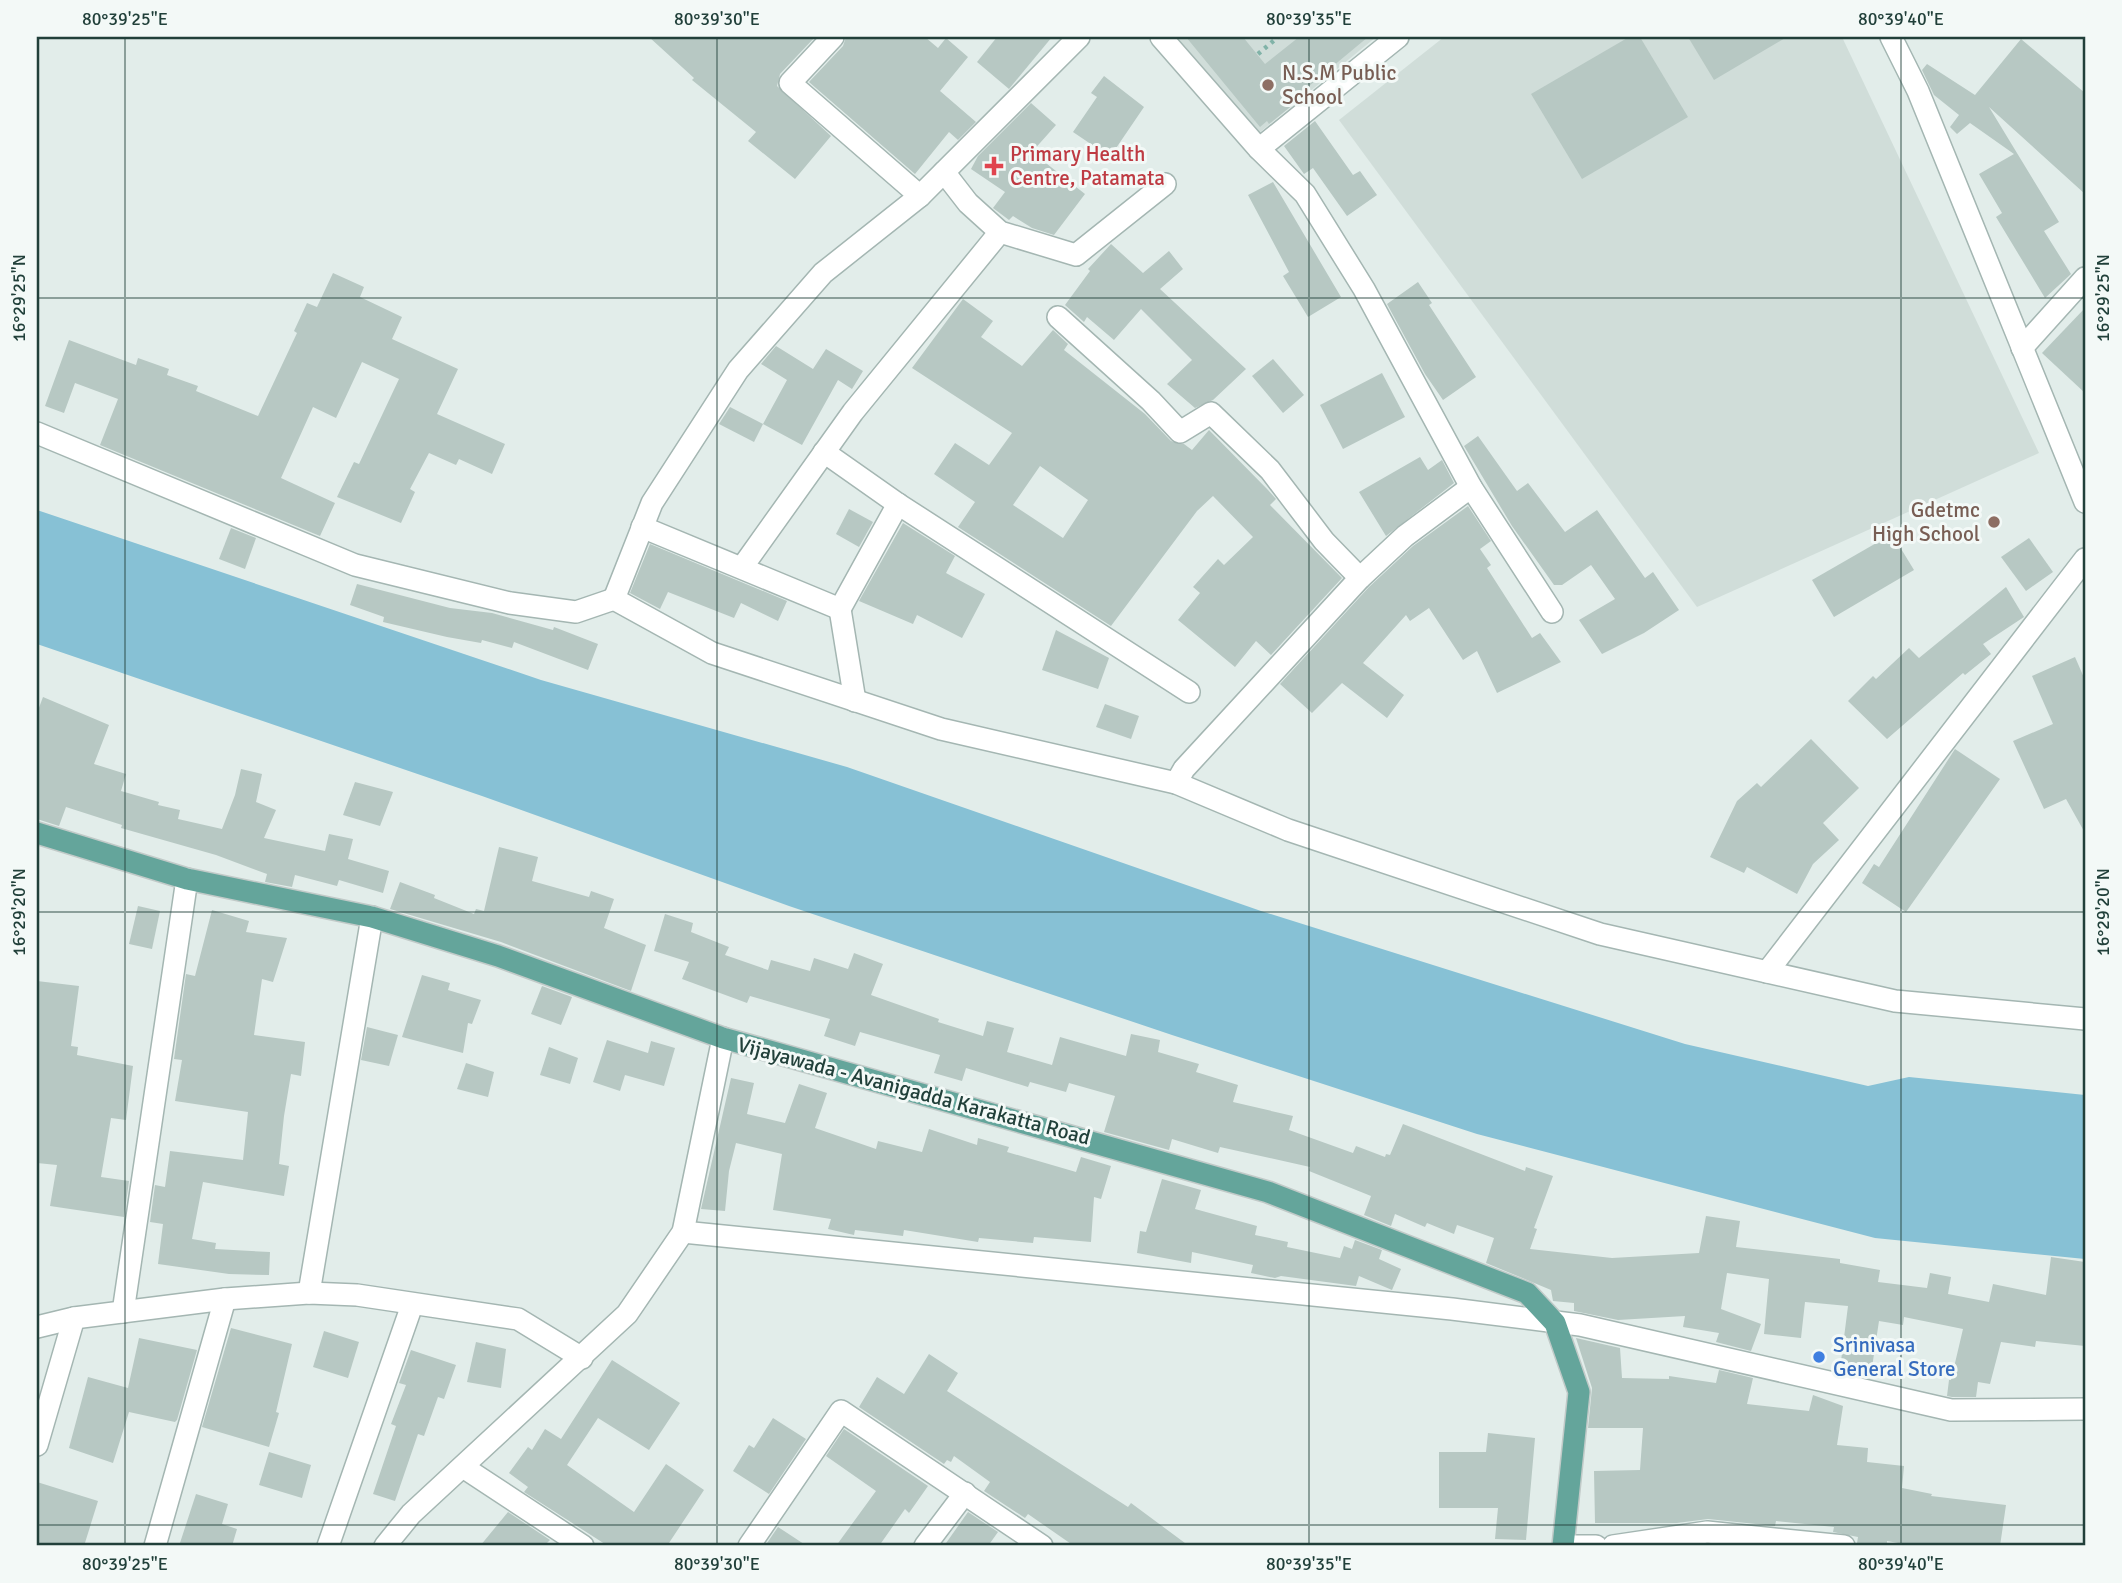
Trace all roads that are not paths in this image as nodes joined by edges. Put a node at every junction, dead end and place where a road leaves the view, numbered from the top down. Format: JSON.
{"nodes":[{"id":1,"x":833,"y":37,"type":"edge"},
{"id":2,"x":1079,"y":37,"type":"edge"},
{"id":3,"x":1161,"y":37,"type":"edge"},
{"id":4,"x":1398,"y":37,"type":"edge"},
{"id":5,"x":1891,"y":37,"type":"edge"},
{"id":6,"x":1259,"y":149,"type":"junction"},
{"id":7,"x":943,"y":172,"type":"junction"},
{"id":8,"x":1165,"y":184,"type":"dead end"},
{"id":9,"x":920,"y":196,"type":"junction"},
{"id":10,"x":1000,"y":232,"type":"junction"},
{"id":11,"x":2085,"y":278,"type":"edge"},
{"id":12,"x":1058,"y":317,"type":"dead end"},
{"id":13,"x":2022,"y":348,"type":"junction"},
{"id":14,"x":37,"y":433,"type":"edge"},
{"id":15,"x":824,"y":452,"type":"junction"},
{"id":16,"x":1471,"y":487,"type":"junction"},
{"id":17,"x":2085,"y":502,"type":"edge"},
{"id":18,"x":898,"y":504,"type":"junction"},
{"id":19,"x":642,"y":527,"type":"junction"},
{"id":20,"x":2085,"y":559,"type":"edge"},
{"id":21,"x":743,"y":566,"type":"junction"},
{"id":22,"x":1360,"y":578,"type":"junction"},
{"id":23,"x":614,"y":599,"type":"junction"},
{"id":24,"x":839,"y":609,"type":"junction"},
{"id":25,"x":1552,"y":612,"type":"dead end"},
{"id":26,"x":1189,"y":692,"type":"dead end"},
{"id":27,"x":855,"y":701,"type":"junction"},
{"id":28,"x":1176,"y":783,"type":"junction"},
{"id":29,"x":37,"y":833,"type":"edge"},
{"id":30,"x":187,"y":879,"type":"junction"},
{"id":31,"x":372,"y":918,"type":"junction"},
{"id":32,"x":1766,"y":972,"type":"junction"},
{"id":33,"x":2085,"y":1019,"type":"edge"},
{"id":34,"x":723,"y":1038,"type":"junction"},
{"id":35,"x":683,"y":1232,"type":"junction"},
{"id":36,"x":309,"y":1293,"type":"junction"},
{"id":37,"x":225,"y":1299,"type":"junction"},
{"id":38,"x":412,"y":1305,"type":"junction"},
{"id":39,"x":123,"y":1312,"type":"junction"},
{"id":40,"x":74,"y":1318,"type":"junction"},
{"id":41,"x":1555,"y":1324,"type":"junction"},
{"id":42,"x":37,"y":1327,"type":"edge"},
{"id":43,"x":582,"y":1358,"type":"junction"},
{"id":44,"x":2085,"y":1409,"type":"edge"},
{"id":45,"x":37,"y":1445,"type":"edge"},
{"id":46,"x":463,"y":1467,"type":"junction"},
{"id":47,"x":965,"y":1493,"type":"junction"},
{"id":48,"x":155,"y":1546,"type":"edge"},
{"id":49,"x":328,"y":1546,"type":"edge"},
{"id":50,"x":385,"y":1546,"type":"edge"},
{"id":51,"x":583,"y":1546,"type":"edge"},
{"id":52,"x":749,"y":1546,"type":"edge"},
{"id":53,"x":925,"y":1546,"type":"edge"},
{"id":54,"x":1042,"y":1546,"type":"edge"},
{"id":55,"x":1563,"y":1546,"type":"edge"},
{"id":56,"x":1596,"y":1546,"type":"edge"},
{"id":57,"x":1613,"y":1546,"type":"edge"},
{"id":58,"x":1844,"y":1546,"type":"edge"}],
"edges":[{"from":1,"to":9,"type":"street"},
{"from":2,"to":7,"type":"street"},
{"from":3,"to":6,"type":"street"},
{"from":4,"to":6,"type":"street"},
{"from":5,"to":13,"type":"street"},
{"from":6,"to":16,"type":"street"},
{"from":7,"to":9,"type":"street"},
{"from":7,"to":10,"type":"street"},
{"from":8,"to":10,"type":"street"},
{"from":9,"to":19,"type":"street"},
{"from":10,"to":15,"type":"street"},
{"from":11,"to":13,"type":"street"},
{"from":12,"to":22,"type":"street"},
{"from":13,"to":17,"type":"street"},
{"from":14,"to":23,"type":"street"},
{"from":15,"to":18,"type":"street"},
{"from":15,"to":21,"type":"street"},
{"from":16,"to":22,"type":"street"},
{"from":16,"to":25,"type":"street"},
{"from":18,"to":24,"type":"street"},
{"from":18,"to":26,"type":"street"},
{"from":19,"to":21,"type":"street"},
{"from":19,"to":23,"type":"street"},
{"from":20,"to":32,"type":"street"},
{"from":21,"to":24,"type":"street"},
{"from":22,"to":28,"type":"street"},
{"from":23,"to":27,"type":"street"},
{"from":24,"to":27,"type":"street"},
{"from":27,"to":28,"type":"street"},
{"from":28,"to":32,"type":"street"},
{"from":29,"to":30,"type":"main road","name":"Vijayawada - Avanigadda Karakatta Road"},
{"from":30,"to":31,"type":"main road","name":"Vijayawada - Avanigadda Karakatta Road"},
{"from":30,"to":39,"type":"street"},
{"from":31,"to":34,"type":"main road","name":"Vijayawada - Avanigadda Karakatta Road"},
{"from":31,"to":36,"type":"street"},
{"from":32,"to":33,"type":"street"},
{"from":34,"to":35,"type":"street"},
{"from":34,"to":41,"type":"main road","name":"Vijayawada - Avanigadda Karakatta Road"},
{"from":35,"to":41,"type":"street"},
{"from":35,"to":43,"type":"street"},
{"from":36,"to":37,"type":"street"},
{"from":36,"to":38,"type":"street"},
{"from":37,"to":39,"type":"street"},
{"from":37,"to":48,"type":"street"},
{"from":38,"to":43,"type":"street"},
{"from":38,"to":49,"type":"street"},
{"from":39,"to":40,"type":"street"},
{"from":40,"to":42,"type":"street"},
{"from":40,"to":45,"type":"street"},
{"from":41,"to":44,"type":"street"},
{"from":41,"to":55,"type":"main road","name":"Vijayawada - Avanigadda Karakatta Road"},
{"from":43,"to":46,"type":"street"},
{"from":46,"to":50,"type":"street"},
{"from":46,"to":51,"type":"street"},
{"from":47,"to":52,"type":"street"},
{"from":47,"to":53,"type":"street"},
{"from":47,"to":54,"type":"street"},
{"from":55,"to":56,"type":"street"},
{"from":57,"to":58,"type":"street"}]}
